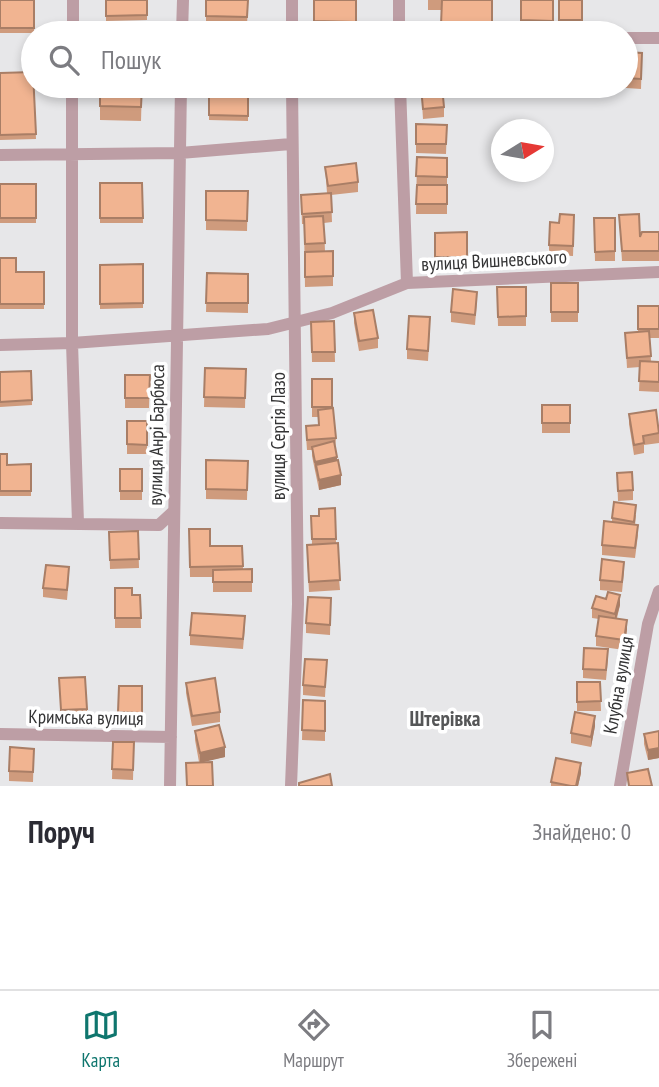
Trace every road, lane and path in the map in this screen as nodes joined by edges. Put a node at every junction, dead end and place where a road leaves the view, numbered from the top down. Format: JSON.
{"nodes":[{"id":1,"x":73,"y":0,"type":"edge"},
{"id":2,"x":183,"y":0,"type":"edge"},
{"id":3,"x":292,"y":0,"type":"edge"},
{"id":4,"x":399,"y":0,"type":"edge"},
{"id":5,"x":73,"y":21,"type":"edge"},
{"id":6,"x":182,"y":21,"type":"edge"},
{"id":7,"x":292,"y":21,"type":"edge"},
{"id":8,"x":399,"y":21,"type":"edge"},
{"id":9,"x":638,"y":38,"type":"edge"},
{"id":10,"x":659,"y":38,"type":"edge"},
{"id":11,"x":72,"y":98,"type":"edge"},
{"id":12,"x":181,"y":98,"type":"edge"},
{"id":13,"x":292,"y":98,"type":"edge"},
{"id":14,"x":400,"y":98,"type":"edge"},
{"id":15,"x":291,"y":144,"type":"junction"},
{"id":16,"x":180,"y":153,"type":"junction"},
{"id":17,"x":71,"y":154,"type":"junction"},
{"id":18,"x":0,"y":155,"type":"edge"},
{"id":19,"x":659,"y":272,"type":"edge"},
{"id":20,"x":407,"y":283,"type":"junction"},
{"id":21,"x":296,"y":323,"type":"junction"},
{"id":22,"x":177,"y":335,"type":"junction"},
{"id":23,"x":72,"y":343,"type":"junction"},
{"id":24,"x":0,"y":345,"type":"edge"},
{"id":25,"x":173,"y":512,"type":"junction"},
{"id":26,"x":0,"y":523,"type":"edge"},
{"id":27,"x":78,"y":523,"type":"junction"},
{"id":28,"x":659,"y":591,"type":"edge"},
{"id":29,"x":0,"y":734,"type":"edge"},
{"id":30,"x":171,"y":737,"type":"junction"},
{"id":31,"x":170,"y":786,"type":"edge"},
{"id":32,"x":292,"y":786,"type":"edge"},
{"id":33,"x":620,"y":786,"type":"edge"}],
"edges":[{"from":1,"to":5,"type":"street"},
{"from":2,"to":6,"type":"street"},
{"from":3,"to":7,"type":"street"},
{"from":4,"to":8,"type":"street"},
{"from":9,"to":10,"type":"street"},
{"from":11,"to":17,"type":"street"},
{"from":12,"to":16,"type":"street","name":"вулиця Анрі Барбюса"},
{"from":13,"to":15,"type":"street","name":"вулиця Сергія Лазо"},
{"from":14,"to":20,"type":"street"},
{"from":15,"to":16,"type":"street"},
{"from":15,"to":21,"type":"street","name":"вулиця Сергія Лазо"},
{"from":16,"to":17,"type":"street"},
{"from":16,"to":22,"type":"street","name":"вулиця Анрі Барбюса"},
{"from":17,"to":18,"type":"street"},
{"from":17,"to":23,"type":"street"},
{"from":19,"to":20,"type":"street","name":"вулиця Вишневського"},
{"from":20,"to":21,"type":"street","name":"вулиця Вишневського"},
{"from":21,"to":22,"type":"street","name":"вулиця Вишневського"},
{"from":21,"to":32,"type":"street","name":"вулиця Сергія Лазо"},
{"from":22,"to":23,"type":"street","name":"вулиця Вишневського"},
{"from":22,"to":25,"type":"street","name":"вулиця Анрі Барбюса"},
{"from":23,"to":24,"type":"street","name":"вулиця Вишневського"},
{"from":23,"to":27,"type":"street"},
{"from":25,"to":27,"type":"street"},
{"from":25,"to":30,"type":"street","name":"вулиця Анрі Барбюса"},
{"from":26,"to":27,"type":"street"},
{"from":28,"to":33,"type":"street","name":"Клубна вулиця"},
{"from":29,"to":30,"type":"street","name":"Кримська вулиця"},
{"from":30,"to":31,"type":"street","name":"вулиця Анрі Барбюса"}]}
